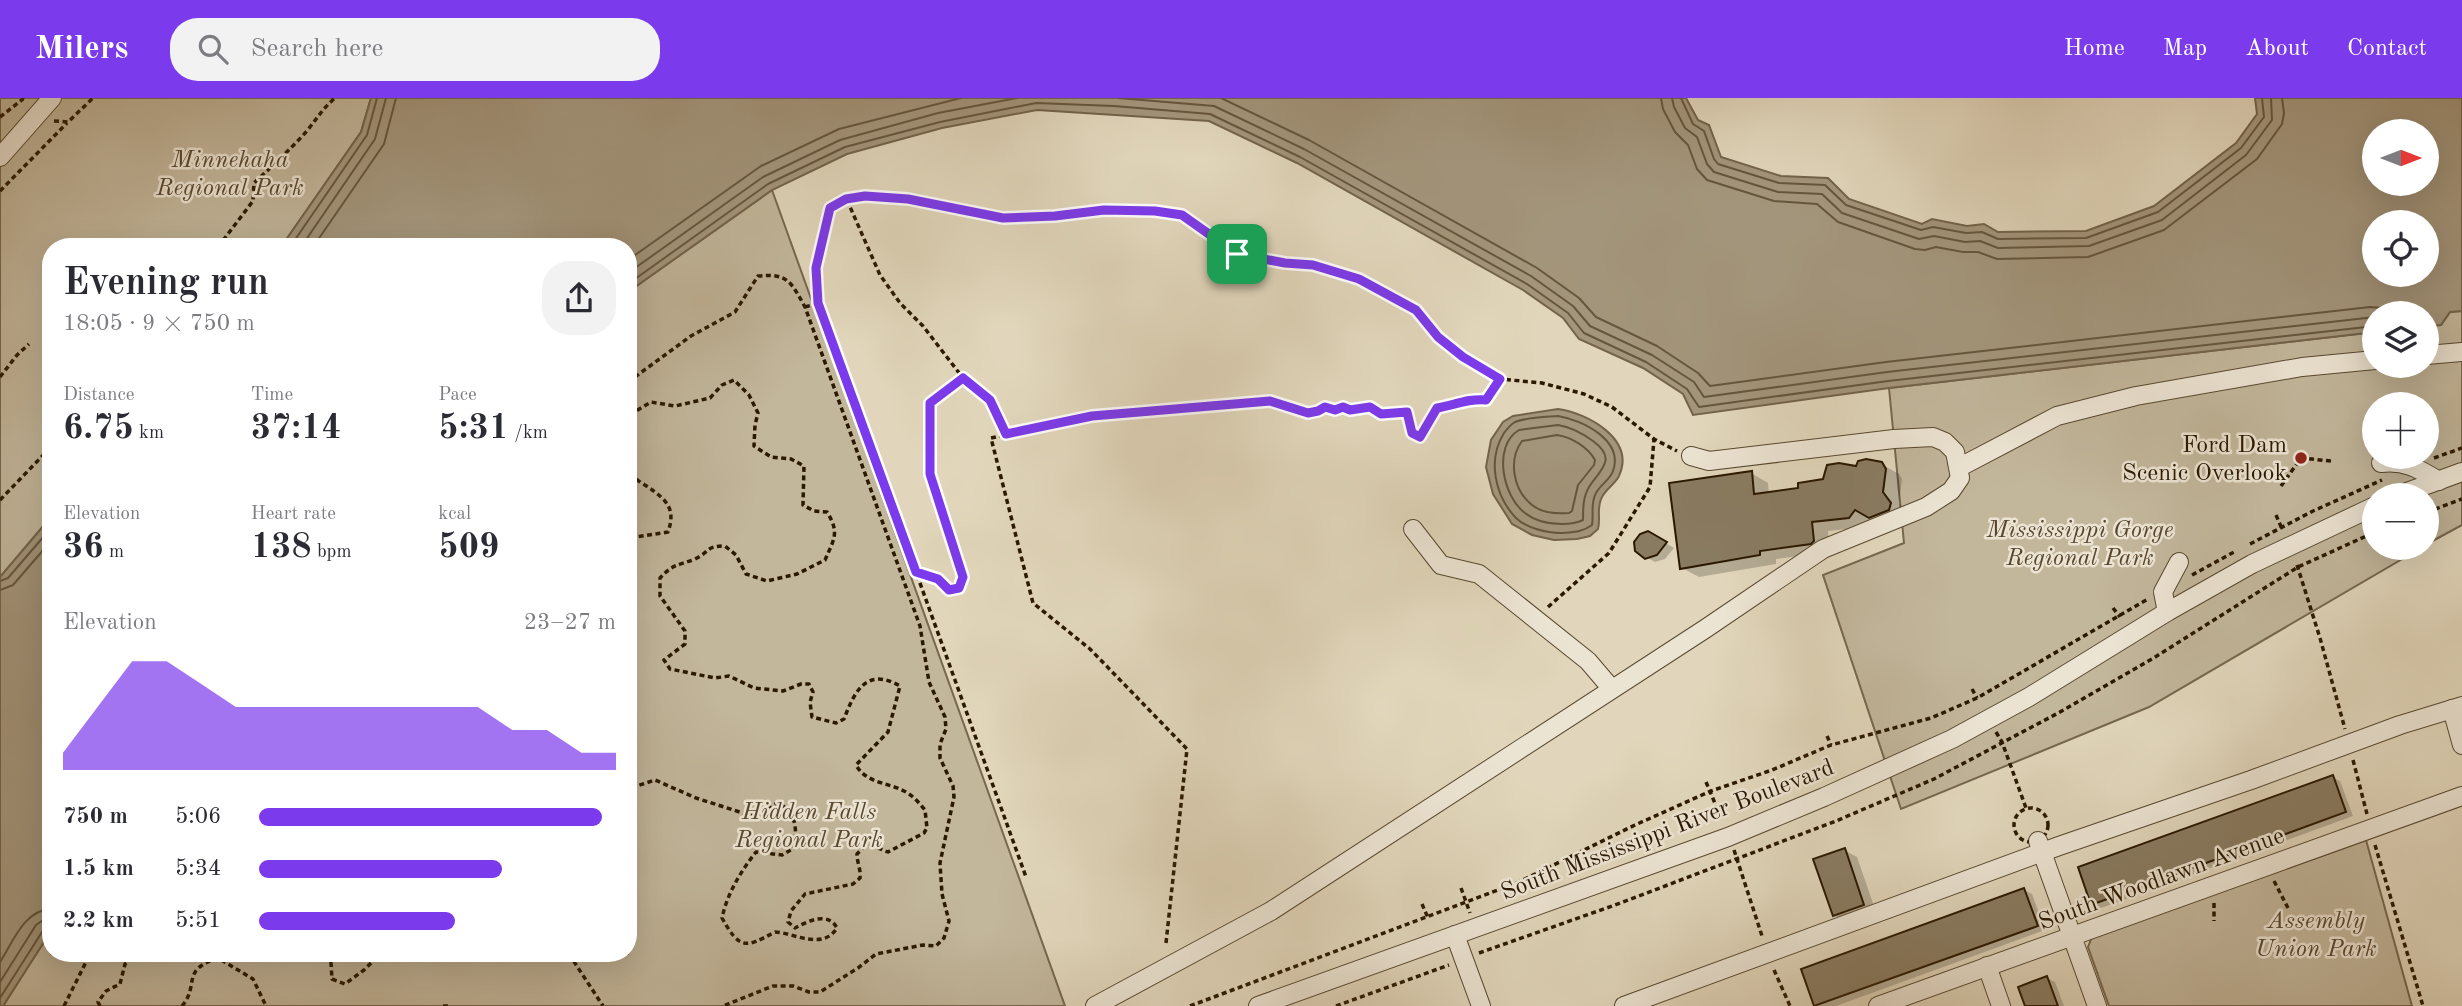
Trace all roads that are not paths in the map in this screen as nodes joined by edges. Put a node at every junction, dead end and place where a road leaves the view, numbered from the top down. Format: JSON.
{"nodes":[{"id":1,"x":50,"y":107,"type":"edge"},
{"id":2,"x":0,"y":157,"type":"edge"},
{"id":3,"x":2462,"y":352,"type":"edge"},
{"id":4,"x":2439,"y":354,"type":"edge"},
{"id":5,"x":2362,"y":361,"type":"edge"},
{"id":6,"x":1691,"y":456,"type":"road end"},
{"id":7,"x":1960,"y":467,"type":"junction"},
{"id":8,"x":2419,"y":469,"type":"edge"},
{"id":9,"x":2462,"y":472,"type":"edge"},
{"id":10,"x":2439,"y":481,"type":"junction"},
{"id":11,"x":2433,"y":483,"type":"edge"},
{"id":12,"x":2362,"y":512,"type":"edge"},
{"id":13,"x":1413,"y":529,"type":"dead end"},
{"id":14,"x":2179,"y":562,"type":"dead end"},
{"id":15,"x":2167,"y":612,"type":"junction"},
{"id":16,"x":1611,"y":688,"type":"junction"},
{"id":17,"x":2457,"y":708,"type":"edge"},
{"id":18,"x":2462,"y":745,"type":"edge"},
{"id":19,"x":2462,"y":796,"type":"edge"},
{"id":20,"x":2040,"y":847,"type":"junction"},
{"id":21,"x":1455,"y":935,"type":"junction"},
{"id":22,"x":2071,"y":936,"type":"junction"},
{"id":23,"x":1987,"y":966,"type":"junction"},
{"id":24,"x":1095,"y":1006,"type":"edge"},
{"id":25,"x":1258,"y":1006,"type":"edge"},
{"id":26,"x":1481,"y":1006,"type":"edge"},
{"id":27,"x":1625,"y":1006,"type":"edge"},
{"id":28,"x":1878,"y":1006,"type":"edge"},
{"id":29,"x":2001,"y":1006,"type":"edge"},
{"id":30,"x":2097,"y":1006,"type":"edge"}],
"edges":[{"from":1,"to":2,"type":"street"},
{"from":3,"to":4,"type":"street"},
{"from":5,"to":7,"type":"street"},
{"from":6,"to":7,"type":"street"},
{"from":7,"to":16,"type":"street"},
{"from":8,"to":10,"type":"street"},
{"from":9,"to":10,"type":"street"},
{"from":10,"to":11,"type":"street"},
{"from":12,"to":15,"type":"street","name":"South Mississippi River Boulevard"},
{"from":13,"to":16,"type":"street"},
{"from":14,"to":15,"type":"street"},
{"from":15,"to":21,"type":"street","name":"South Mississippi River Boulevard"},
{"from":16,"to":24,"type":"street"},
{"from":17,"to":18,"type":"street"},
{"from":17,"to":20,"type":"street"},
{"from":19,"to":22,"type":"street","name":"South Woodlawn Avenue"},
{"from":20,"to":22,"type":"street"},
{"from":20,"to":27,"type":"street"},
{"from":21,"to":25,"type":"street","name":"South Mississippi River Boulevard"},
{"from":21,"to":26,"type":"street"},
{"from":22,"to":23,"type":"street","name":"South Woodlawn Avenue"},
{"from":22,"to":30,"type":"street"},
{"from":23,"to":28,"type":"street","name":"South Woodlawn Avenue"},
{"from":23,"to":29,"type":"street"}]}
